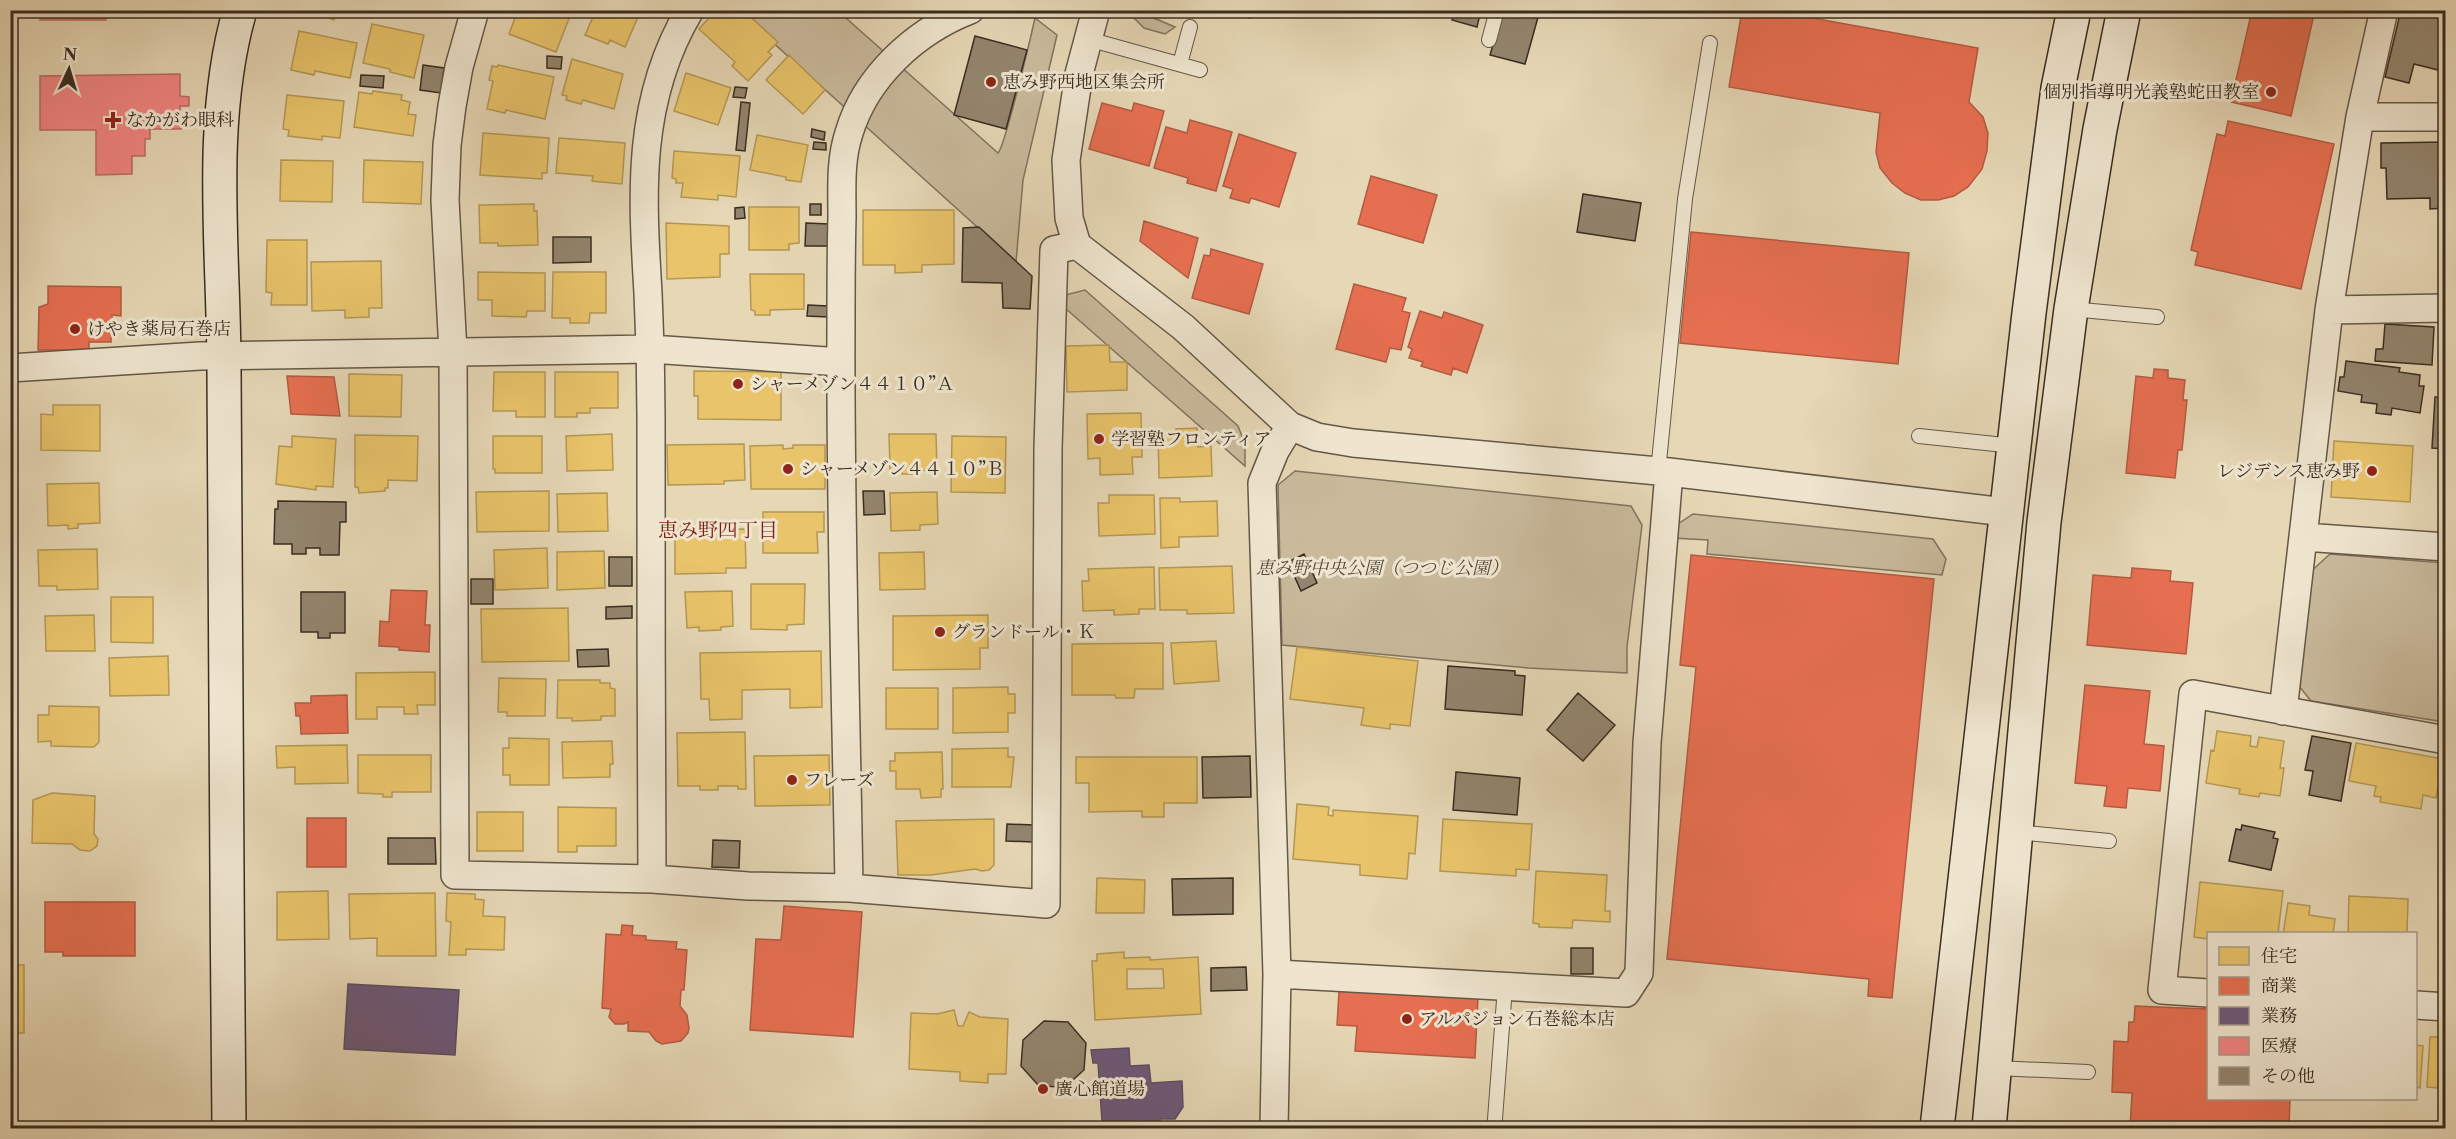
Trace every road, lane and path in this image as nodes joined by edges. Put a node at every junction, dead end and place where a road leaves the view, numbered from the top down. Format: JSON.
{"nodes":[{"id":1,"x":240,"y":10,"type":"edge"},
{"id":2,"x":475,"y":10,"type":"edge"},
{"id":3,"x":690,"y":10,"type":"edge"},
{"id":4,"x":970,"y":10,"type":"edge"},
{"id":5,"x":1497,"y":10,"type":"edge"},
{"id":6,"x":2074,"y":10,"type":"edge"},
{"id":7,"x":2124,"y":10,"type":"edge"},
{"id":8,"x":2384,"y":10,"type":"edge"},
{"id":9,"x":1093,"y":11,"type":"edge"},
{"id":10,"x":1190,"y":27,"type":"dead end"},
{"id":11,"x":1088,"y":39,"type":"junction"},
{"id":12,"x":1489,"y":40,"type":"dead end"},
{"id":13,"x":1710,"y":44,"type":"dead end"},
{"id":14,"x":1180,"y":64,"type":"junction"},
{"id":15,"x":1200,"y":69,"type":"dead end"},
{"id":16,"x":2360,"y":117,"type":"junction"},
{"id":17,"x":2445,"y":117,"type":"edge"},
{"id":18,"x":1077,"y":245,"type":"junction"},
{"id":19,"x":2445,"y":308,"type":"edge"},
{"id":20,"x":2071,"y":309,"type":"junction"},
{"id":21,"x":2329,"y":310,"type":"junction"},
{"id":22,"x":2157,"y":317,"type":"dead end"},
{"id":23,"x":651,"y":349,"type":"junction"},
{"id":24,"x":453,"y":352,"type":"junction"},
{"id":25,"x":224,"y":356,"type":"junction"},
{"id":26,"x":841,"y":362,"type":"junction"},
{"id":27,"x":10,"y":368,"type":"edge"},
{"id":28,"x":1290,"y":426,"type":"junction"},
{"id":29,"x":1919,"y":436,"type":"dead end"},
{"id":30,"x":2014,"y":446,"type":"junction"},
{"id":31,"x":1664,"y":472,"type":"junction"},
{"id":32,"x":2005,"y":512,"type":"junction"},
{"id":33,"x":2304,"y":537,"type":"junction"},
{"id":34,"x":2445,"y":547,"type":"edge"},
{"id":35,"x":2283,"y":711,"type":"junction"},
{"id":36,"x":2445,"y":740,"type":"edge"},
{"id":37,"x":2017,"y":832,"type":"junction"},
{"id":38,"x":2109,"y":841,"type":"dead end"},
{"id":39,"x":652,"y":879,"type":"junction"},
{"id":40,"x":849,"y":888,"type":"junction"},
{"id":41,"x":1278,"y":974,"type":"junction"},
{"id":42,"x":1505,"y":987,"type":"junction"},
{"id":43,"x":2207,"y":993,"type":"edge"},
{"id":44,"x":2417,"y":1005,"type":"edge"},
{"id":45,"x":2445,"y":1007,"type":"edge"},
{"id":46,"x":1994,"y":1068,"type":"junction"},
{"id":47,"x":2088,"y":1072,"type":"dead end"},
{"id":48,"x":1495,"y":1119,"type":"dead end"},
{"id":49,"x":229,"y":1128,"type":"edge"},
{"id":50,"x":1274,"y":1128,"type":"edge"},
{"id":51,"x":1937,"y":1128,"type":"edge"},
{"id":52,"x":1989,"y":1128,"type":"edge"}],
"edges":[{"from":1,"to":25,"type":"street"},
{"from":2,"to":24,"type":"street"},
{"from":3,"to":23,"type":"street"},
{"from":4,"to":26,"type":"street"},
{"from":5,"to":12,"type":"lane"},
{"from":6,"to":30,"type":"street"},
{"from":7,"to":20,"type":"street"},
{"from":8,"to":16,"type":"street"},
{"from":9,"to":11,"type":"street"},
{"from":10,"to":14,"type":"lane"},
{"from":11,"to":14,"type":"lane"},
{"from":11,"to":18,"type":"street"},
{"from":13,"to":31,"type":"lane"},
{"from":14,"to":15,"type":"lane"},
{"from":16,"to":17,"type":"street"},
{"from":16,"to":21,"type":"street"},
{"from":18,"to":28,"type":"street"},
{"from":18,"to":40,"type":"street"},
{"from":19,"to":21,"type":"street"},
{"from":20,"to":22,"type":"lane"},
{"from":20,"to":37,"type":"street"},
{"from":21,"to":33,"type":"street"},
{"from":23,"to":24,"type":"street"},
{"from":23,"to":26,"type":"street"},
{"from":23,"to":39,"type":"street"},
{"from":24,"to":25,"type":"street"},
{"from":24,"to":39,"type":"street"},
{"from":25,"to":27,"type":"street"},
{"from":25,"to":49,"type":"street"},
{"from":26,"to":40,"type":"street"},
{"from":28,"to":31,"type":"street"},
{"from":28,"to":41,"type":"street"},
{"from":29,"to":30,"type":"lane"},
{"from":30,"to":32,"type":"street"},
{"from":31,"to":32,"type":"street"},
{"from":31,"to":42,"type":"street"},
{"from":32,"to":51,"type":"street"},
{"from":33,"to":34,"type":"street"},
{"from":33,"to":35,"type":"street"},
{"from":35,"to":36,"type":"street"},
{"from":35,"to":43,"type":"street"},
{"from":37,"to":38,"type":"lane"},
{"from":37,"to":46,"type":"street"},
{"from":39,"to":40,"type":"street"},
{"from":41,"to":42,"type":"street"},
{"from":41,"to":50,"type":"street"},
{"from":42,"to":48,"type":"lane"},
{"from":44,"to":45,"type":"street"},
{"from":46,"to":47,"type":"lane"},
{"from":46,"to":52,"type":"street"}]}
